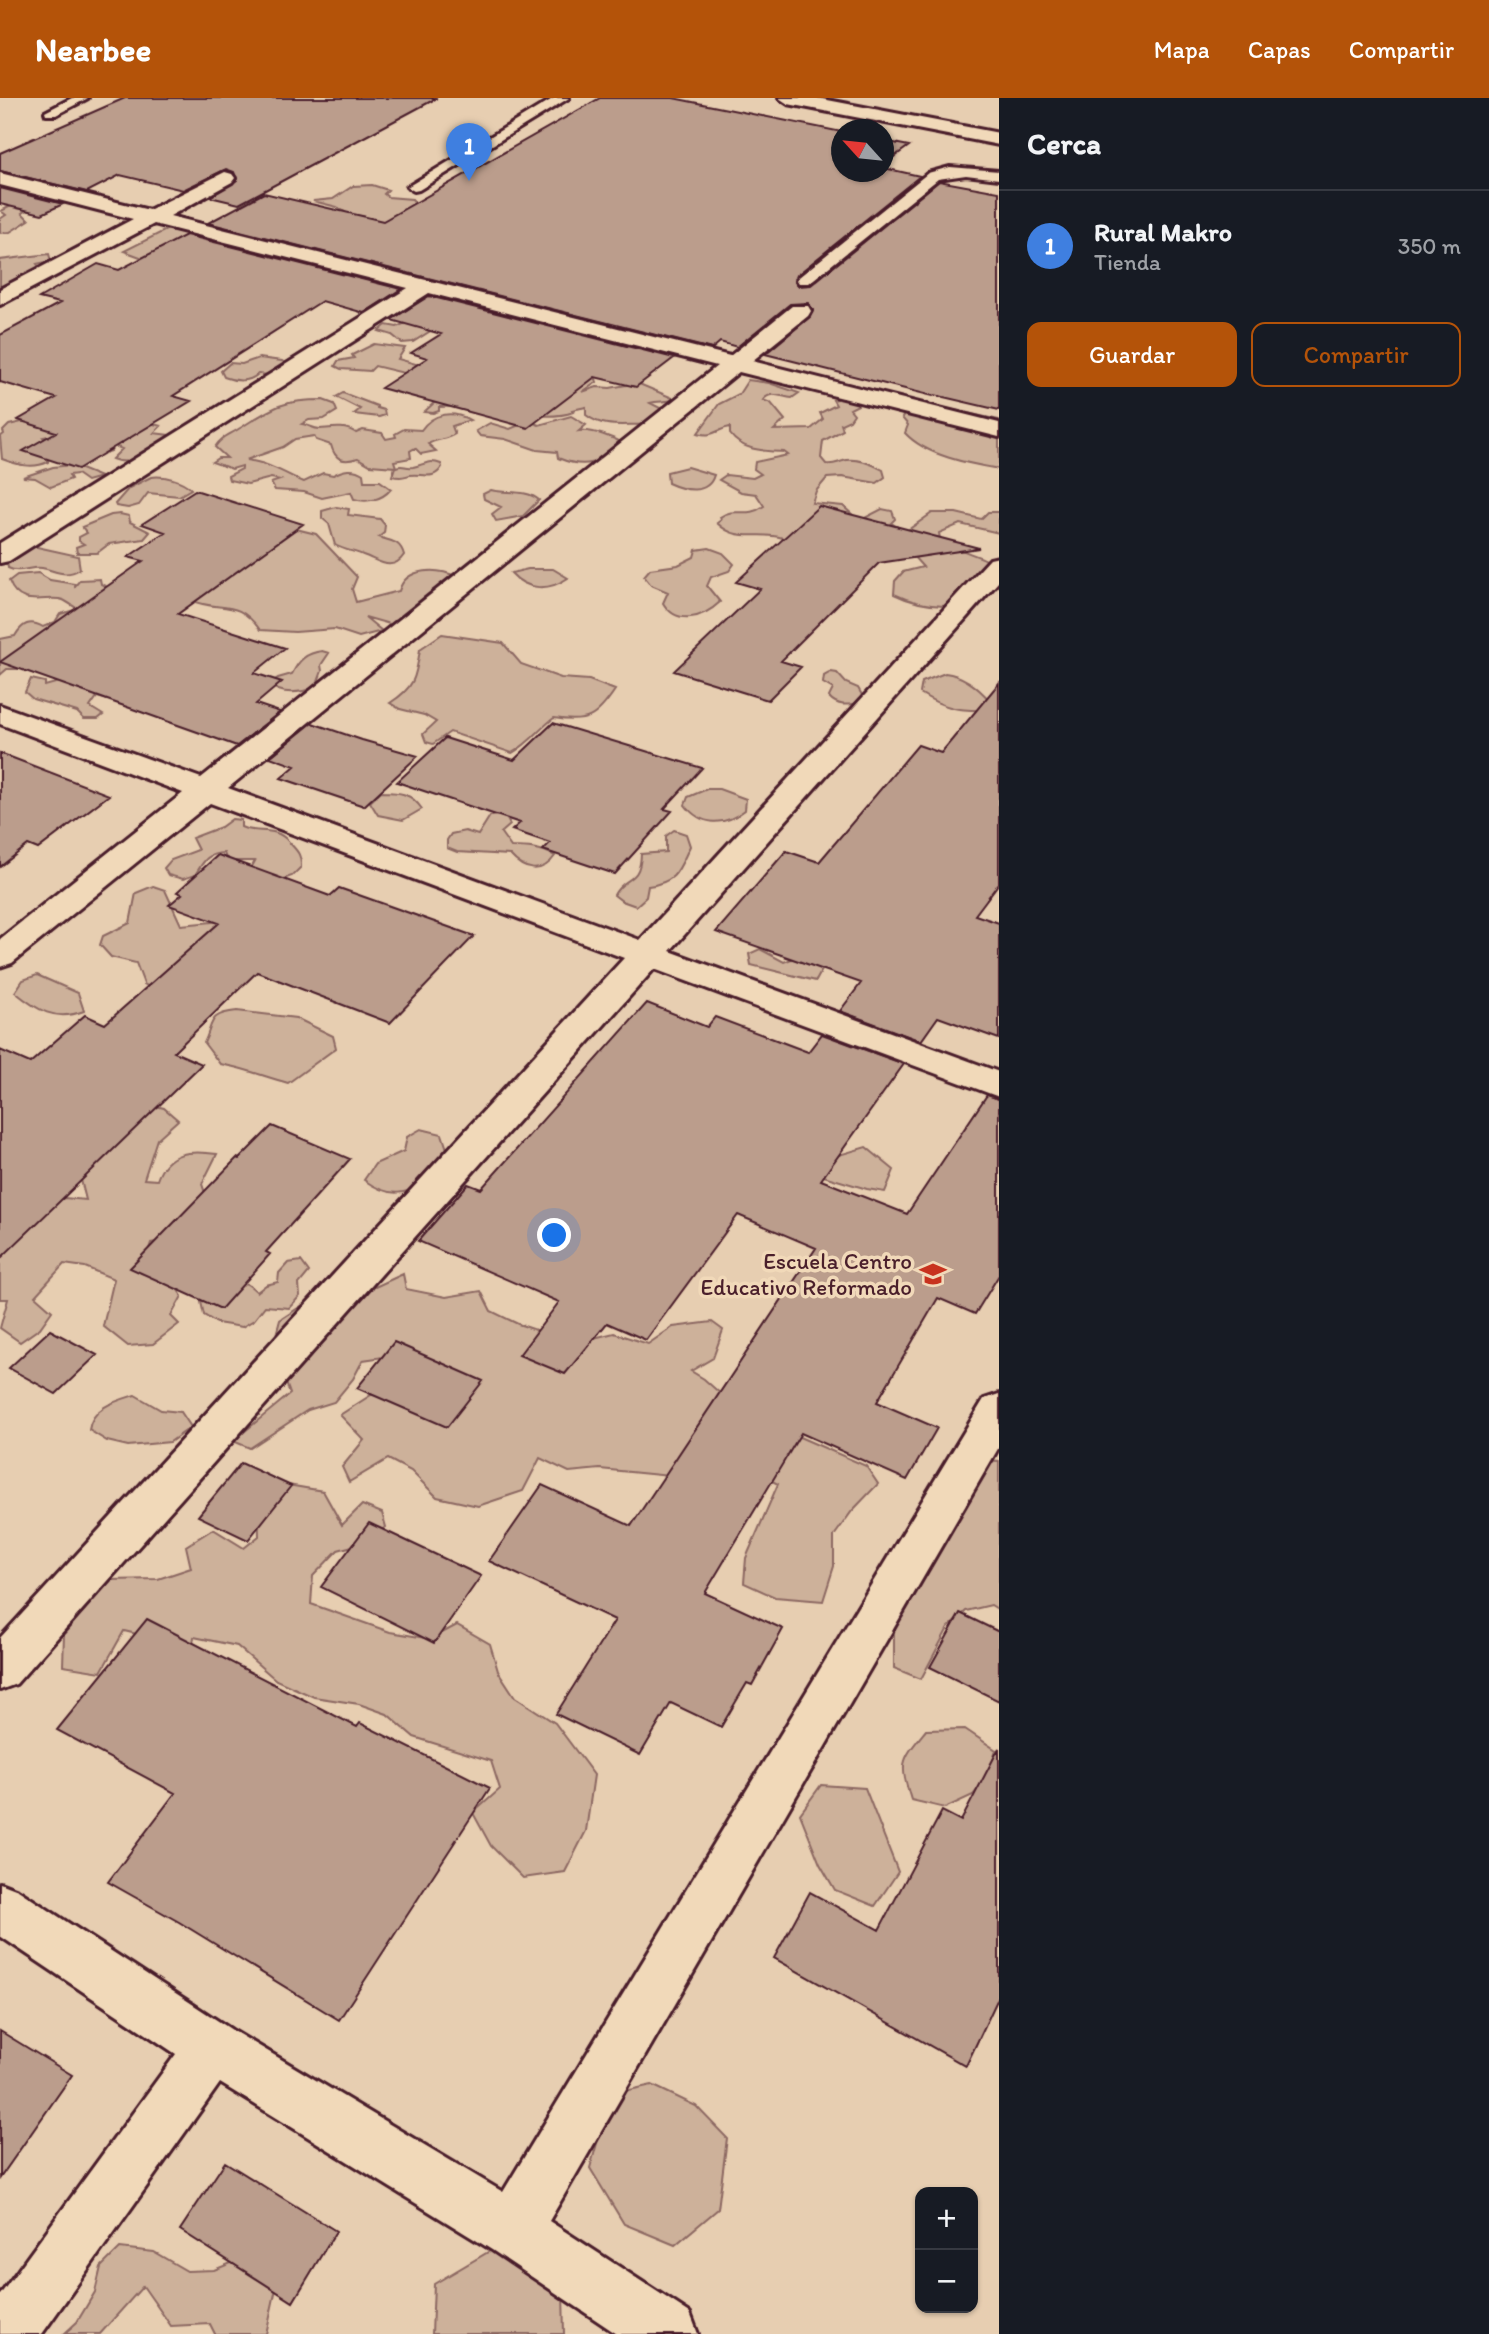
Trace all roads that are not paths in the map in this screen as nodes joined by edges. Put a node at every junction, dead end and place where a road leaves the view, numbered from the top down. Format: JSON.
{"nodes":[{"id":1,"x":82,"y":98,"type":"edge"},
{"id":2,"x":563,"y":98,"type":"edge"},
{"id":3,"x":788,"y":98,"type":"edge"},
{"id":4,"x":832,"y":102,"type":"edge"},
{"id":5,"x":51,"y":112,"type":"dead end"},
{"id":6,"x":999,"y":139,"type":"edge"},
{"id":7,"x":999,"y":175,"type":"edge"},
{"id":8,"x":225,"y":178,"type":"dead end"},
{"id":9,"x":0,"y":179,"type":"edge"},
{"id":10,"x":414,"y":187,"type":"dead end"},
{"id":11,"x":153,"y":217,"type":"junction"},
{"id":12,"x":804,"y":280,"type":"dead end"},
{"id":13,"x":426,"y":286,"type":"junction"},
{"id":14,"x":0,"y":298,"type":"edge"},
{"id":15,"x":800,"y":311,"type":"dead end"},
{"id":16,"x":734,"y":364,"type":"junction"},
{"id":17,"x":999,"y":430,"type":"edge"},
{"id":18,"x":0,"y":555,"type":"edge"},
{"id":19,"x":999,"y":565,"type":"edge"},
{"id":20,"x":0,"y":714,"type":"edge"},
{"id":21,"x":205,"y":790,"type":"junction"},
{"id":22,"x":647,"y":954,"type":"junction"},
{"id":23,"x":0,"y":956,"type":"edge"},
{"id":24,"x":999,"y":1085,"type":"edge"},
{"id":25,"x":999,"y":1410,"type":"edge"},
{"id":26,"x":0,"y":1670,"type":"edge"},
{"id":27,"x":0,"y":1907,"type":"edge"},
{"id":28,"x":213,"y":2048,"type":"junction"},
{"id":29,"x":512,"y":2230,"type":"junction"},
{"id":30,"x":7,"y":2334,"type":"edge"},
{"id":31,"x":669,"y":2334,"type":"edge"}],
"edges":[{"from":1,"to":5,"type":"lane"},
{"from":2,"to":10,"type":"lane"},
{"from":3,"to":4,"type":"street"},
{"from":4,"to":6,"type":"street"},
{"from":7,"to":12,"type":"lane"},
{"from":8,"to":11,"type":"street"},
{"from":9,"to":11,"type":"street"},
{"from":11,"to":13,"type":"street"},
{"from":11,"to":14,"type":"street"},
{"from":13,"to":16,"type":"street"},
{"from":13,"to":18,"type":"street"},
{"from":15,"to":16,"type":"street"},
{"from":16,"to":17,"type":"street"},
{"from":16,"to":21,"type":"street"},
{"from":19,"to":22,"type":"street"},
{"from":20,"to":21,"type":"street"},
{"from":21,"to":22,"type":"street"},
{"from":21,"to":23,"type":"street"},
{"from":22,"to":24,"type":"street"},
{"from":22,"to":26,"type":"street"},
{"from":25,"to":29,"type":"street"},
{"from":27,"to":28,"type":"street"},
{"from":28,"to":29,"type":"street"},
{"from":28,"to":30,"type":"street"},
{"from":29,"to":31,"type":"street"}]}
